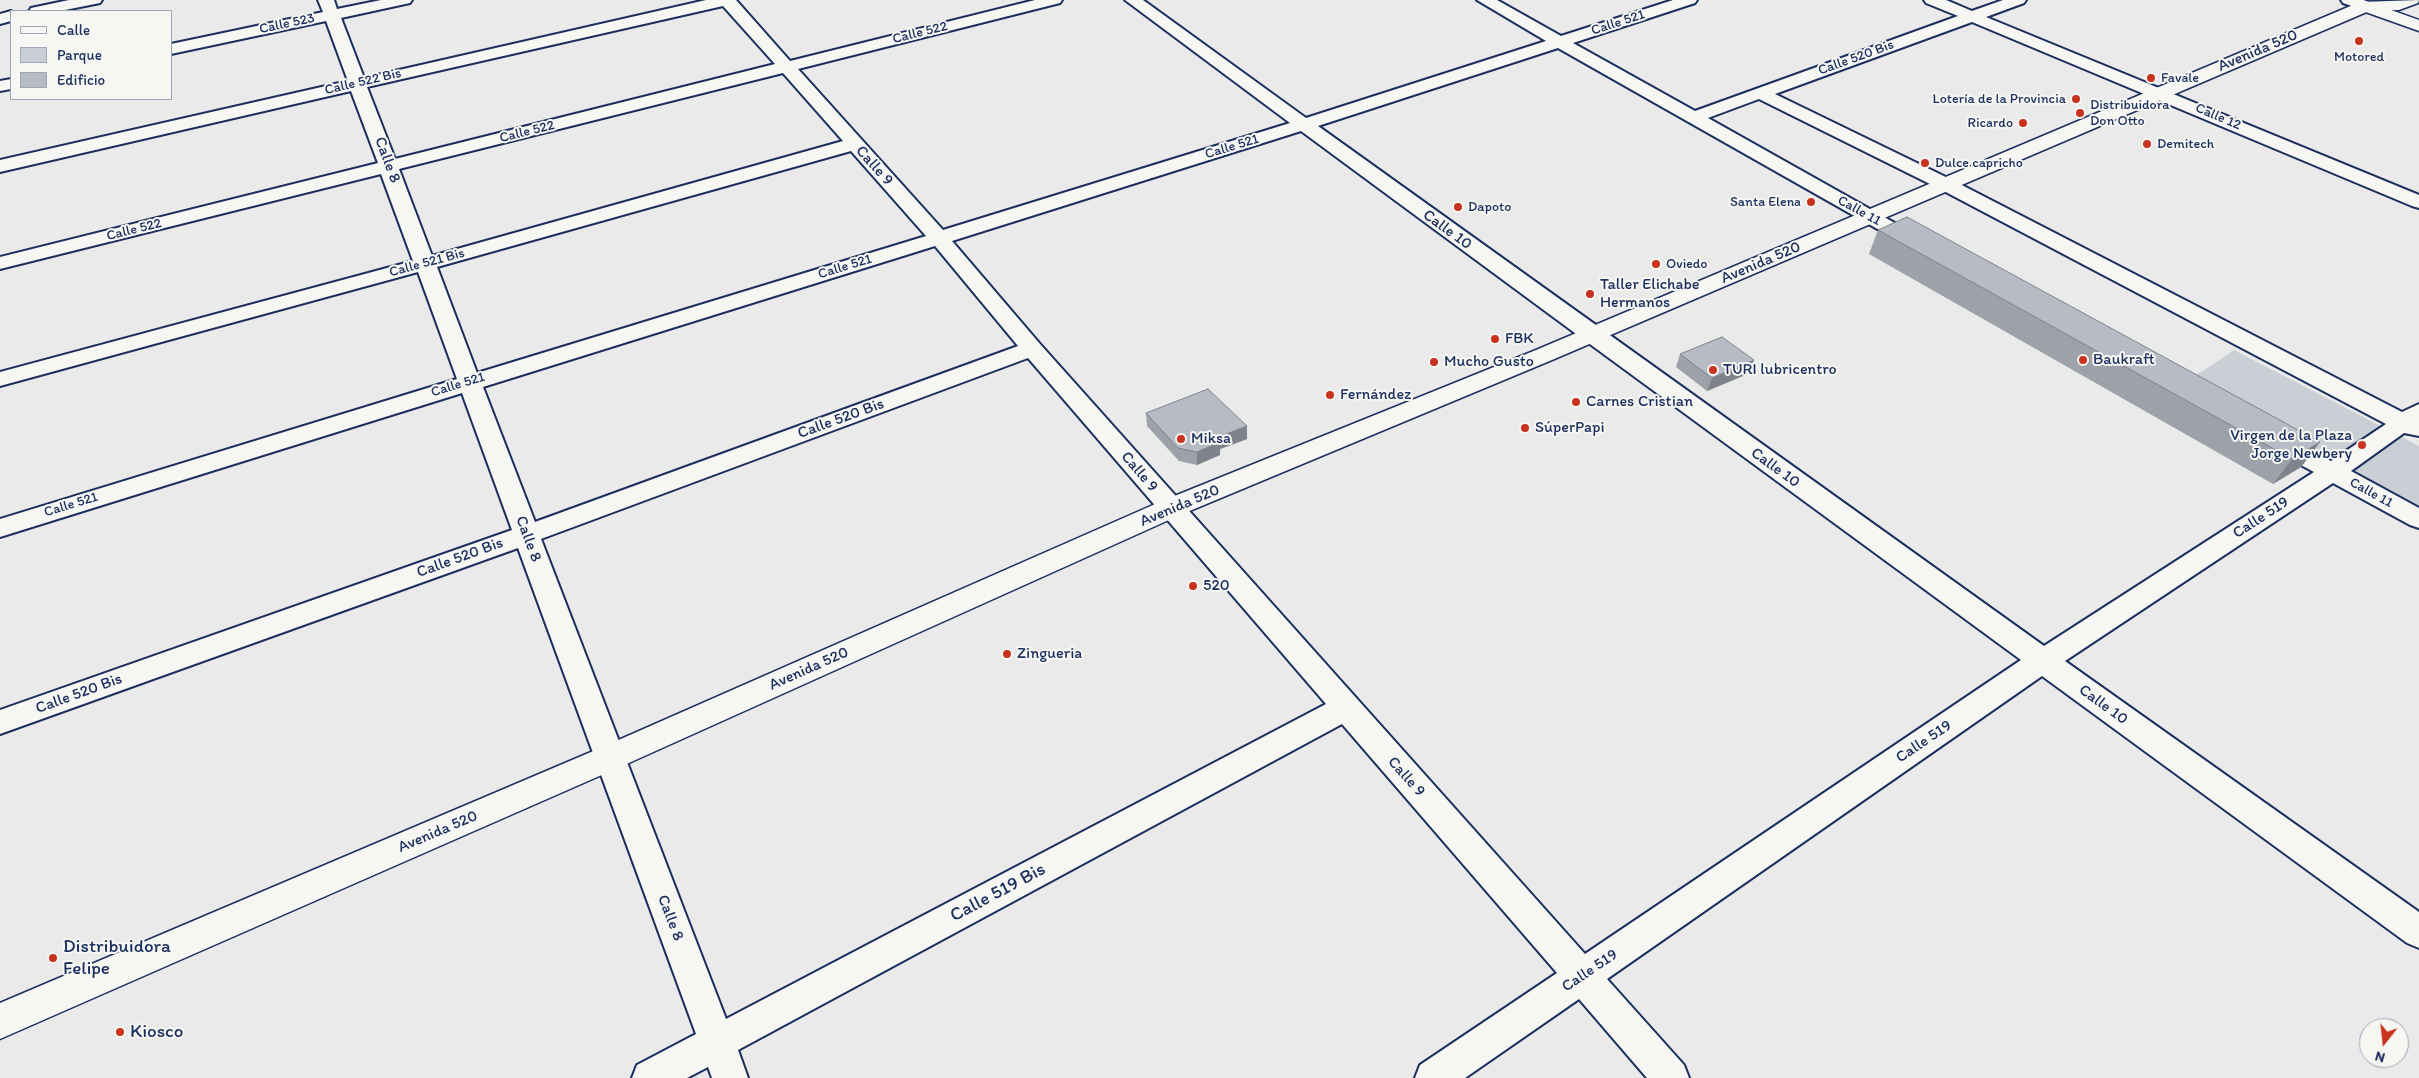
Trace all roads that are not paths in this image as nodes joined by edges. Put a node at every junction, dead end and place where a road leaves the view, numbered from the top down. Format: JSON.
{"nodes":[{"id":1,"x":94,"y":0,"type":"edge"},
{"id":2,"x":404,"y":0,"type":"edge"},
{"id":3,"x":727,"y":0,"type":"edge"},
{"id":4,"x":1054,"y":0,"type":"edge"},
{"id":5,"x":1133,"y":0,"type":"edge"},
{"id":6,"x":1485,"y":0,"type":"edge"},
{"id":7,"x":1689,"y":0,"type":"edge"},
{"id":8,"x":1932,"y":0,"type":"edge"},
{"id":9,"x":2018,"y":0,"type":"edge"},
{"id":10,"x":2412,"y":0,"type":"edge"},
{"id":11,"x":2361,"y":2,"type":"edge"},
{"id":12,"x":329,"y":8,"type":"edge"},
{"id":13,"x":42,"y":10,"type":"edge"},
{"id":14,"x":1970,"y":16,"type":"junction"},
{"id":15,"x":2419,"y":20,"type":"edge"},
{"id":16,"x":2419,"y":26,"type":"edge"},
{"id":17,"x":1558,"y":41,"type":"junction"},
{"id":18,"x":172,"y":49,"type":"edge"},
{"id":19,"x":788,"y":67,"type":"junction"},
{"id":20,"x":358,"y":83,"type":"junction"},
{"id":21,"x":1760,"y":93,"type":"junction"},
{"id":22,"x":2160,"y":93,"type":"junction"},
{"id":23,"x":1694,"y":117,"type":"junction"},
{"id":24,"x":1303,"y":125,"type":"junction"},
{"id":25,"x":854,"y":144,"type":"junction"},
{"id":26,"x":0,"y":166,"type":"edge"},
{"id":27,"x":389,"y":166,"type":"junction"},
{"id":28,"x":1948,"y":185,"type":"junction"},
{"id":29,"x":2419,"y":202,"type":"edge"},
{"id":30,"x":1871,"y":217,"type":"junction"},
{"id":31,"x":939,"y":238,"type":"junction"},
{"id":32,"x":1940,"y":256,"type":"edge"},
{"id":33,"x":0,"y":263,"type":"edge"},
{"id":34,"x":426,"y":264,"type":"junction"},
{"id":35,"x":1591,"y":334,"type":"junction"},
{"id":36,"x":1032,"y":349,"type":"junction"},
{"id":37,"x":0,"y":379,"type":"edge"},
{"id":38,"x":469,"y":382,"type":"junction"},
{"id":39,"x":2414,"y":422,"type":"edge"},
{"id":40,"x":2254,"y":429,"type":"edge"},
{"id":41,"x":2332,"y":472,"type":"junction"},
{"id":42,"x":1171,"y":508,"type":"junction"},
{"id":43,"x":2419,"y":519,"type":"edge"},
{"id":44,"x":0,"y":528,"type":"edge"},
{"id":45,"x":526,"y":535,"type":"junction"},
{"id":46,"x":2042,"y":661,"type":"junction"},
{"id":47,"x":1345,"y":708,"type":"junction"},
{"id":48,"x":0,"y":722,"type":"edge"},
{"id":49,"x":609,"y":758,"type":"junction"},
{"id":50,"x":2419,"y":932,"type":"edge"},
{"id":51,"x":1582,"y":976,"type":"junction"},
{"id":52,"x":0,"y":1021,"type":"edge"},
{"id":53,"x":718,"y":1042,"type":"junction"},
{"id":54,"x":650,"y":1078,"type":"edge"},
{"id":55,"x":730,"y":1078,"type":"edge"},
{"id":56,"x":1432,"y":1078,"type":"edge"},
{"id":57,"x":1671,"y":1078,"type":"edge"}],
"edges":[{"from":1,"to":13,"type":"street"},
{"from":2,"to":12,"type":"street","name":"Calle 523"},
{"from":3,"to":19,"type":"street","name":"Calle 9"},
{"from":3,"to":20,"type":"street","name":"Calle 522 Bis"},
{"from":4,"to":19,"type":"street","name":"Calle 522"},
{"from":5,"to":24,"type":"street","name":"Calle 10"},
{"from":6,"to":17,"type":"street","name":"Calle 11"},
{"from":7,"to":17,"type":"street","name":"Calle 521"},
{"from":8,"to":14,"type":"street","name":"Calle 12"},
{"from":9,"to":14,"type":"street","name":"Calle 520 Bis"},
{"from":10,"to":11,"type":"main road","name":"Avenida 520"},
{"from":11,"to":15,"type":"main road"},
{"from":11,"to":16,"type":"main road"},
{"from":11,"to":22,"type":"main road","name":"Avenida 520"},
{"from":12,"to":18,"type":"street","name":"Calle 523"},
{"from":12,"to":20,"type":"street","name":"Calle 8"},
{"from":14,"to":21,"type":"street","name":"Calle 520 Bis"},
{"from":14,"to":22,"type":"street","name":"Calle 12"},
{"from":17,"to":23,"type":"street","name":"Calle 11"},
{"from":17,"to":24,"type":"street","name":"Calle 521"},
{"from":19,"to":25,"type":"street","name":"Calle 9"},
{"from":19,"to":27,"type":"street","name":"Calle 522"},
{"from":20,"to":26,"type":"street","name":"Calle 522 Bis"},
{"from":20,"to":27,"type":"street","name":"Calle 8"},
{"from":21,"to":23,"type":"street","name":"Calle 520 Bis"},
{"from":21,"to":28,"type":"street"},
{"from":22,"to":28,"type":"main road","name":"Avenida 520"},
{"from":22,"to":29,"type":"street","name":"Calle 12"},
{"from":23,"to":30,"type":"street","name":"Calle 11"},
{"from":24,"to":31,"type":"street","name":"Calle 521"},
{"from":24,"to":35,"type":"street","name":"Calle 10"},
{"from":25,"to":31,"type":"street","name":"Calle 9"},
{"from":25,"to":34,"type":"street","name":"Calle 521 Bis"},
{"from":27,"to":33,"type":"street","name":"Calle 522"},
{"from":27,"to":34,"type":"street","name":"Calle 8"},
{"from":28,"to":30,"type":"main road","name":"Avenida 520"},
{"from":28,"to":39,"type":"street"},
{"from":30,"to":32,"type":"street","name":"Calle 11"},
{"from":30,"to":35,"type":"main road","name":"Avenida 520"},
{"from":31,"to":36,"type":"street","name":"Calle 9"},
{"from":31,"to":38,"type":"street","name":"Calle 521"},
{"from":34,"to":37,"type":"street","name":"Calle 521 Bis"},
{"from":34,"to":38,"type":"street","name":"Calle 8"},
{"from":35,"to":42,"type":"main road","name":"Avenida 520"},
{"from":35,"to":46,"type":"street","name":"Calle 10"},
{"from":36,"to":42,"type":"street","name":"Calle 9"},
{"from":36,"to":45,"type":"street","name":"Calle 520 Bis"},
{"from":38,"to":44,"type":"street","name":"Calle 521"},
{"from":38,"to":45,"type":"street","name":"Calle 8"},
{"from":39,"to":41,"type":"street","name":"Calle 519"},
{"from":40,"to":41,"type":"street","name":"Calle 11"},
{"from":41,"to":43,"type":"street","name":"Calle 11"},
{"from":41,"to":46,"type":"street","name":"Calle 519"},
{"from":42,"to":47,"type":"street","name":"Calle 9"},
{"from":42,"to":49,"type":"main road","name":"Avenida 520"},
{"from":45,"to":48,"type":"street","name":"Calle 520 Bis"},
{"from":45,"to":49,"type":"street","name":"Calle 8"},
{"from":46,"to":50,"type":"street","name":"Calle 10"},
{"from":46,"to":51,"type":"street","name":"Calle 519"},
{"from":47,"to":51,"type":"street","name":"Calle 9"},
{"from":47,"to":53,"type":"street","name":"Calle 519 Bis"},
{"from":49,"to":52,"type":"main road","name":"Avenida 520"},
{"from":49,"to":53,"type":"street","name":"Calle 8"},
{"from":51,"to":56,"type":"street","name":"Calle 519"},
{"from":51,"to":57,"type":"street","name":"Calle 9"},
{"from":53,"to":54,"type":"street","name":"Calle 519 Bis"},
{"from":53,"to":55,"type":"street","name":"Calle 8"}]}
